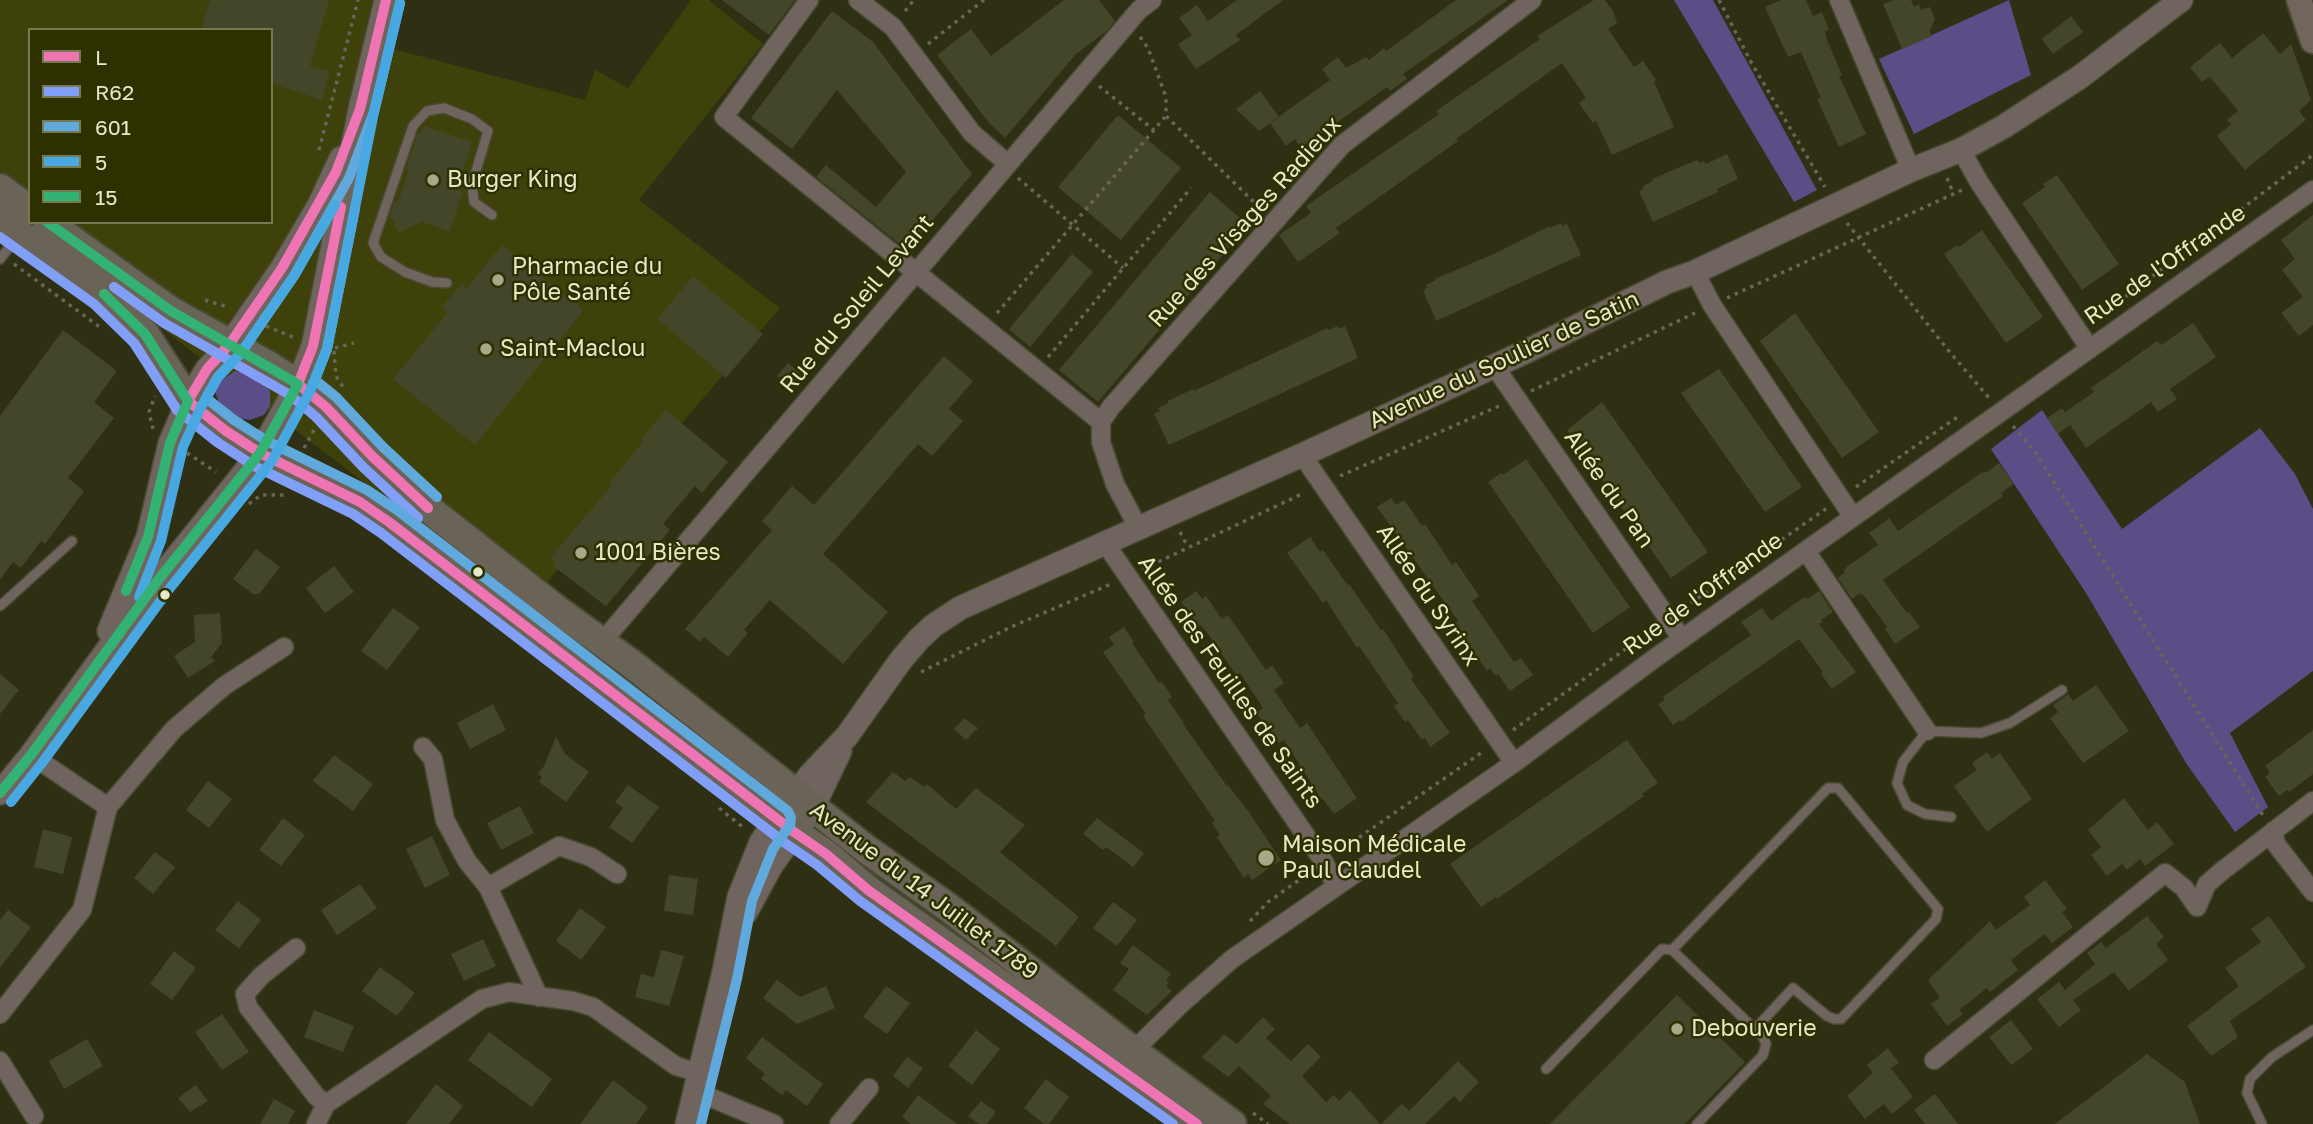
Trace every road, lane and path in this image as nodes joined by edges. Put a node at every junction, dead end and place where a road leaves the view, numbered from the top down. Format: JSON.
{"nodes":[{"id":1,"x":358,"y":0,"type":"edge"},
{"id":2,"x":386,"y":0,"type":"edge"},
{"id":3,"x":808,"y":0,"type":"edge"},
{"id":4,"x":858,"y":0,"type":"edge"},
{"id":5,"x":984,"y":0,"type":"edge"},
{"id":6,"x":1152,"y":0,"type":"edge"},
{"id":7,"x":1532,"y":0,"type":"edge"},
{"id":8,"x":1839,"y":0,"type":"edge"},
{"id":9,"x":2181,"y":0,"type":"edge"},
{"id":10,"x":2300,"y":0,"type":"edge"},
{"id":11,"x":1129,"y":22,"type":"junction"},
{"id":12,"x":2313,"y":41,"type":"edge"},
{"id":13,"x":914,"y":55,"type":"junction"},
{"id":14,"x":1085,"y":73,"type":"junction"},
{"id":15,"x":360,"y":109,"type":"junction"},
{"id":16,"x":1166,"y":116,"type":"junction"},
{"id":17,"x":1154,"y":130,"type":"junction"},
{"id":18,"x":1961,"y":150,"type":"junction"},
{"id":19,"x":318,"y":154,"type":"dead end"},
{"id":20,"x":2313,"y":155,"type":"edge"},
{"id":21,"x":1006,"y":165,"type":"junction"},
{"id":22,"x":1911,"y":170,"type":"junction"},
{"id":23,"x":1979,"y":182,"type":"junction"},
{"id":24,"x":0,"y":188,"type":"edge"},
{"id":25,"x":1191,"y":188,"type":"dead end"},
{"id":26,"x":2313,"y":190,"type":"edge"},
{"id":27,"x":492,"y":215,"type":"dead end"},
{"id":28,"x":1274,"y":222,"type":"junction"},
{"id":29,"x":50,"y":224,"type":"edge"},
{"id":30,"x":1072,"y":225,"type":"junction"},
{"id":31,"x":10,"y":236,"type":"edge"},
{"id":32,"x":1123,"y":268,"type":"junction"},
{"id":33,"x":916,"y":272,"type":"junction"},
{"id":34,"x":1695,"y":272,"type":"junction"},
{"id":35,"x":447,"y":284,"type":"dead end"},
{"id":36,"x":1712,"y":305,"type":"junction"},
{"id":37,"x":984,"y":328,"type":"junction"},
{"id":38,"x":106,"y":331,"type":"dead end"},
{"id":39,"x":2079,"y":332,"type":"junction"},
{"id":40,"x":334,"y":337,"type":"dead end"},
{"id":41,"x":229,"y":345,"type":"junction"},
{"id":42,"x":2090,"y":349,"type":"junction"},
{"id":43,"x":1495,"y":366,"type":"junction"},
{"id":44,"x":1036,"y":370,"type":"junction"},
{"id":45,"x":298,"y":384,"type":"junction"},
{"id":46,"x":339,"y":396,"type":"junction"},
{"id":47,"x":1517,"y":398,"type":"junction"},
{"id":48,"x":188,"y":401,"type":"junction"},
{"id":49,"x":1965,"y":412,"type":"dead end"},
{"id":50,"x":1101,"y":422,"type":"junction"},
{"id":51,"x":260,"y":453,"type":"junction"},
{"id":52,"x":1302,"y":455,"type":"junction"},
{"id":53,"x":291,"y":468,"type":"junction"},
{"id":54,"x":1322,"y":484,"type":"junction"},
{"id":55,"x":298,"y":497,"type":"dead end"},
{"id":56,"x":1840,"y":498,"type":"junction"},
{"id":57,"x":245,"y":507,"type":"dead end"},
{"id":58,"x":1853,"y":517,"type":"junction"},
{"id":59,"x":1139,"y":529,"type":"junction"},
{"id":60,"x":72,"y":541,"type":"dead end"},
{"id":61,"x":1105,"y":543,"type":"junction"},
{"id":62,"x":1806,"y":551,"type":"junction"},
{"id":63,"x":1128,"y":576,"type":"junction"},
{"id":64,"x":0,"y":606,"type":"edge"},
{"id":65,"x":1668,"y":618,"type":"junction"},
{"id":66,"x":1682,"y":639,"type":"junction"},
{"id":67,"x":602,"y":642,"type":"junction"},
{"id":68,"x":284,"y":647,"type":"dead end"},
{"id":69,"x":92,"y":670,"type":"junction"},
{"id":70,"x":916,"y":675,"type":"dead end"},
{"id":71,"x":2062,"y":690,"type":"dead end"},
{"id":72,"x":1927,"y":731,"type":"junction"},
{"id":73,"x":1498,"y":741,"type":"junction"},
{"id":74,"x":423,"y":747,"type":"dead end"},
{"id":75,"x":31,"y":755,"type":"junction"},
{"id":76,"x":1514,"y":763,"type":"junction"},
{"id":77,"x":0,"y":793,"type":"edge"},
{"id":78,"x":804,"y":800,"type":"junction"},
{"id":79,"x":2313,"y":801,"type":"edge"},
{"id":80,"x":716,"y":805,"type":"dead end"},
{"id":81,"x":108,"y":807,"type":"junction"},
{"id":82,"x":1951,"y":817,"type":"dead end"},
{"id":83,"x":786,"y":826,"type":"junction"},
{"id":84,"x":2273,"y":831,"type":"junction"},
{"id":85,"x":761,"y":842,"type":"junction"},
{"id":86,"x":1324,"y":862,"type":"junction"},
{"id":87,"x":617,"y":874,"type":"dead end"},
{"id":88,"x":1336,"y":886,"type":"junction"},
{"id":89,"x":488,"y":887,"type":"junction"},
{"id":90,"x":2313,"y":892,"type":"edge"},
{"id":91,"x":1249,"y":922,"type":"dead end"},
{"id":92,"x":296,"y":948,"type":"dead end"},
{"id":93,"x":1672,"y":950,"type":"junction"},
{"id":94,"x":723,"y":976,"type":"junction"},
{"id":95,"x":539,"y":997,"type":"junction"},
{"id":96,"x":0,"y":1014,"type":"edge"},
{"id":97,"x":1755,"y":1029,"type":"junction"},
{"id":98,"x":2313,"y":1030,"type":"edge"},
{"id":99,"x":1133,"y":1051,"type":"junction"},
{"id":100,"x":1934,"y":1060,"type":"dead end"},
{"id":101,"x":0,"y":1061,"type":"edge"},
{"id":102,"x":1546,"y":1069,"type":"dead end"},
{"id":103,"x":697,"y":1084,"type":"junction"},
{"id":104,"x":869,"y":1088,"type":"dead end"},
{"id":105,"x":326,"y":1104,"type":"junction"},
{"id":106,"x":34,"y":1116,"type":"dead end"},
{"id":107,"x":316,"y":1124,"type":"edge"},
{"id":108,"x":687,"y":1124,"type":"edge"},
{"id":109,"x":774,"y":1124,"type":"edge"},
{"id":110,"x":839,"y":1124,"type":"edge"},
{"id":111,"x":1196,"y":1124,"type":"edge"},
{"id":112,"x":1231,"y":1124,"type":"edge"},
{"id":113,"x":1697,"y":1124,"type":"edge"},
{"id":114,"x":2262,"y":1124,"type":"edge"}],
"edges":[{"from":1,"to":19,"type":"path"},
{"from":2,"to":15,"type":"street"},
{"from":3,"to":33,"type":"street"},
{"from":4,"to":13,"type":"street"},
{"from":5,"to":13,"type":"path"},
{"from":6,"to":11,"type":"street","name":"Rue du Soleil Levant"},
{"from":7,"to":28,"type":"street","name":"Rue des Visages Radieux"},
{"from":8,"to":22,"type":"street"},
{"from":9,"to":18,"type":"street","name":"Avenue du Soulier de Satin"},
{"from":10,"to":12,"type":"main road"},
{"from":11,"to":14,"type":"street","name":"Rue du Soleil Levant"},
{"from":11,"to":16,"type":"path"},
{"from":13,"to":21,"type":"street"},
{"from":14,"to":17,"type":"path"},
{"from":14,"to":21,"type":"street","name":"Rue du Soleil Levant"},
{"from":15,"to":41,"type":"street"},
{"from":15,"to":45,"type":"street"},
{"from":16,"to":17,"type":"path"},
{"from":16,"to":28,"type":"path"},
{"from":17,"to":30,"type":"path"},
{"from":18,"to":22,"type":"street","name":"Avenue du Soulier de Satin"},
{"from":18,"to":23,"type":"street"},
{"from":20,"to":39,"type":"path"},
{"from":21,"to":30,"type":"path"},
{"from":21,"to":33,"type":"street","name":"Rue du Soleil Levant"},
{"from":22,"to":34,"type":"street","name":"Avenue du Soulier de Satin"},
{"from":23,"to":36,"type":"path"},
{"from":23,"to":39,"type":"street"},
{"from":24,"to":31,"type":"main road"},
{"from":25,"to":32,"type":"path"},
{"from":26,"to":42,"type":"street","name":"Rue de l'Offrande"},
{"from":27,"to":35,"type":"lane"},
{"from":28,"to":50,"type":"street","name":"Rue des Visages Radieux"},
{"from":29,"to":41,"type":"main road","name":"Avenue du 14 Juillet 1789"},
{"from":30,"to":32,"type":"path"},
{"from":30,"to":37,"type":"path"},
{"from":31,"to":38,"type":"path"},
{"from":31,"to":48,"type":"main road"},
{"from":32,"to":44,"type":"path"},
{"from":33,"to":37,"type":"street"},
{"from":33,"to":67,"type":"street","name":"Rue du Soleil Levant"},
{"from":34,"to":36,"type":"street"},
{"from":34,"to":43,"type":"street","name":"Avenue du Soulier de Satin"},
{"from":36,"to":47,"type":"path"},
{"from":36,"to":56,"type":"street"},
{"from":37,"to":44,"type":"street"},
{"from":39,"to":42,"type":"street"},
{"from":40,"to":46,"type":"path"},
{"from":41,"to":45,"type":"main road","name":"Avenue du 14 Juillet 1789"},
{"from":41,"to":48,"type":"street"},
{"from":42,"to":58,"type":"street","name":"Rue de l'Offrande"},
{"from":43,"to":47,"type":"street","name":"Allée du Pan"},
{"from":43,"to":52,"type":"street","name":"Avenue du Soulier de Satin"},
{"from":44,"to":50,"type":"street"},
{"from":45,"to":46,"type":"main road","name":"Avenue du 14 Juillet 1789"},
{"from":45,"to":51,"type":"street"},
{"from":46,"to":53,"type":"path"},
{"from":46,"to":67,"type":"main road","name":"Avenue du 14 Juillet 1789"},
{"from":47,"to":54,"type":"path"},
{"from":47,"to":65,"type":"street","name":"Allée du Pan"},
{"from":48,"to":51,"type":"main road","name":"Avenue du 14 Juillet 1789"},
{"from":48,"to":69,"type":"street"},
{"from":49,"to":56,"type":"path"},
{"from":50,"to":59,"type":"street"},
{"from":51,"to":53,"type":"main road","name":"Avenue du 14 Juillet 1789"},
{"from":51,"to":69,"type":"street"},
{"from":52,"to":54,"type":"street","name":"Allée du Syrinx"},
{"from":52,"to":59,"type":"street","name":"Avenue du Soulier de Satin"},
{"from":53,"to":83,"type":"main road","name":"Avenue du 14 Juillet 1789"},
{"from":54,"to":63,"type":"path"},
{"from":54,"to":73,"type":"street","name":"Allée du Syrinx"},
{"from":55,"to":57,"type":"path"},
{"from":56,"to":58,"type":"street"},
{"from":56,"to":65,"type":"path"},
{"from":58,"to":62,"type":"street","name":"Rue de l'Offrande"},
{"from":59,"to":61,"type":"street","name":"Avenue du Soulier de Satin"},
{"from":60,"to":64,"type":"lane"},
{"from":61,"to":63,"type":"street","name":"Allée des Feuilles de Saints"},
{"from":61,"to":78,"type":"street","name":"Avenue du Soulier de Satin"},
{"from":62,"to":66,"type":"street","name":"Rue de l'Offrande"},
{"from":62,"to":72,"type":"street"},
{"from":63,"to":70,"type":"path"},
{"from":63,"to":86,"type":"street","name":"Allée des Feuilles de Saints"},
{"from":65,"to":66,"type":"street","name":"Allée du Pan"},
{"from":65,"to":73,"type":"path"},
{"from":66,"to":76,"type":"street","name":"Rue de l'Offrande"},
{"from":67,"to":78,"type":"main road","name":"Avenue du 14 Juillet 1789"},
{"from":68,"to":81,"type":"street"},
{"from":69,"to":75,"type":"street"},
{"from":71,"to":72,"type":"lane"},
{"from":72,"to":82,"type":"lane"},
{"from":73,"to":76,"type":"street","name":"Allée du Syrinx"},
{"from":73,"to":86,"type":"path"},
{"from":74,"to":89,"type":"street"},
{"from":75,"to":77,"type":"street"},
{"from":75,"to":81,"type":"street"},
{"from":76,"to":88,"type":"street","name":"Rue de l'Offrande"},
{"from":78,"to":83,"type":"street","name":"Avenue du Soulier de Satin"},
{"from":78,"to":99,"type":"main road","name":"Avenue du 14 Juillet 1789"},
{"from":79,"to":84,"type":"street"},
{"from":80,"to":85,"type":"path"},
{"from":81,"to":96,"type":"street"},
{"from":83,"to":85,"type":"street"},
{"from":83,"to":94,"type":"street"},
{"from":83,"to":111,"type":"main road","name":"Avenue du 14 Juillet 1789"},
{"from":84,"to":90,"type":"street"},
{"from":84,"to":100,"type":"street"},
{"from":85,"to":94,"type":"street"},
{"from":86,"to":88,"type":"street","name":"Allée des Feuilles de Saints"},
{"from":86,"to":91,"type":"path"},
{"from":87,"to":89,"type":"street"},
{"from":88,"to":99,"type":"street","name":"Rue de l'Offrande"},
{"from":89,"to":95,"type":"street"},
{"from":92,"to":105,"type":"street"},
{"from":93,"to":97,"type":"lane"},
{"from":93,"to":97,"type":"lane"},
{"from":93,"to":102,"type":"lane"},
{"from":94,"to":103,"type":"street"},
{"from":95,"to":103,"type":"street"},
{"from":95,"to":105,"type":"street"},
{"from":97,"to":113,"type":"lane"},
{"from":98,"to":114,"type":"lane"},
{"from":99,"to":112,"type":"main road","name":"Avenue du 14 Juillet 1789"},
{"from":101,"to":106,"type":"street"},
{"from":103,"to":108,"type":"street"},
{"from":103,"to":109,"type":"street"},
{"from":104,"to":110,"type":"street"},
{"from":105,"to":107,"type":"street"}]}
